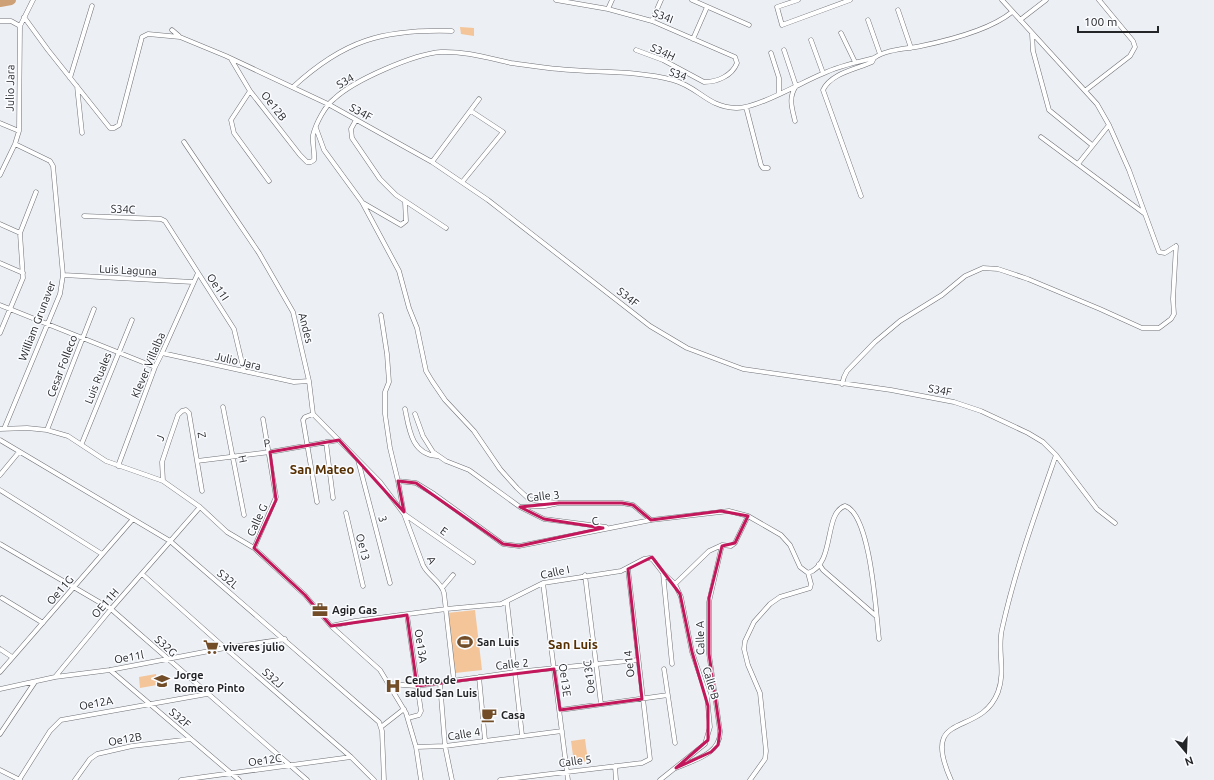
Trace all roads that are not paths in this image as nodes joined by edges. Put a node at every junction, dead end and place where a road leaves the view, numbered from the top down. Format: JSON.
{"nodes":[{"id":1,"x":33,"y":0,"type":"edge"},
{"id":2,"x":556,"y":0,"type":"edge"},
{"id":3,"x":612,"y":0,"type":"edge"},
{"id":4,"x":660,"y":0,"type":"edge"},
{"id":5,"x":692,"y":0,"type":"edge"},
{"id":6,"x":798,"y":0,"type":"edge"},
{"id":7,"x":850,"y":0,"type":"edge"},
{"id":8,"x":1002,"y":0,"type":"edge"},
{"id":9,"x":1037,"y":0,"type":"edge"},
{"id":10,"x":1046,"y":0,"type":"edge"},
{"id":11,"x":1099,"y":0,"type":"edge"},
{"id":12,"x":1040,"y":4,"type":"junction"},
{"id":13,"x":92,"y":6,"type":"dead end"},
{"id":14,"x":707,"y":7,"type":"junction"},
{"id":15,"x":608,"y":8,"type":"junction"},
{"id":16,"x":898,"y":10,"type":"dead end"},
{"id":17,"x":1012,"y":12,"type":"junction"},
{"id":18,"x":24,"y":17,"type":"junction"},
{"id":19,"x":652,"y":20,"type":"junction"},
{"id":20,"x":868,"y":20,"type":"dead end"},
{"id":21,"x":1020,"y":20,"type":"junction"},
{"id":22,"x":0,"y":21,"type":"edge"},
{"id":23,"x":749,"y":25,"type":"dead end"},
{"id":24,"x":20,"y":26,"type":"junction"},
{"id":25,"x":172,"y":30,"type":"dead end"},
{"id":26,"x":452,"y":31,"type":"dead end"},
{"id":27,"x":841,"y":33,"type":"dead end"},
{"id":28,"x":1032,"y":34,"type":"junction"},
{"id":29,"x":180,"y":36,"type":"junction"},
{"id":30,"x":693,"y":39,"type":"junction"},
{"id":31,"x":811,"y":40,"type":"dead end"},
{"id":32,"x":911,"y":48,"type":"junction"},
{"id":33,"x":636,"y":50,"type":"dead end"},
{"id":34,"x":784,"y":50,"type":"dead end"},
{"id":35,"x":771,"y":52,"type":"dead end"},
{"id":36,"x":880,"y":54,"type":"junction"},
{"id":37,"x":874,"y":58,"type":"junction"},
{"id":38,"x":231,"y":59,"type":"junction"},
{"id":39,"x":855,"y":62,"type":"junction"},
{"id":40,"x":823,"y":73,"type":"junction"},
{"id":41,"x":70,"y":78,"type":"junction"},
{"id":42,"x":704,"y":82,"type":"joint"},
{"id":43,"x":77,"y":85,"type":"junction"},
{"id":44,"x":796,"y":86,"type":"junction"},
{"id":45,"x":293,"y":87,"type":"junction"},
{"id":46,"x":1086,"y":90,"type":"junction"},
{"id":47,"x":250,"y":91,"type":"junction"},
{"id":48,"x":779,"y":94,"type":"junction"},
{"id":49,"x":479,"y":100,"type":"dead end"},
{"id":50,"x":328,"y":104,"type":"junction"},
{"id":51,"x":746,"y":107,"type":"junction"},
{"id":52,"x":471,"y":111,"type":"junction"},
{"id":53,"x":356,"y":120,"type":"junction"},
{"id":54,"x":795,"y":121,"type":"dead end"},
{"id":55,"x":0,"y":123,"type":"edge"},
{"id":56,"x":1109,"y":125,"type":"junction"},
{"id":57,"x":316,"y":128,"type":"junction"},
{"id":58,"x":19,"y":131,"type":"junction"},
{"id":59,"x":82,"y":133,"type":"dead end"},
{"id":60,"x":1041,"y":137,"type":"dead end"},
{"id":61,"x":184,"y":142,"type":"dead end"},
{"id":62,"x":15,"y":144,"type":"junction"},
{"id":63,"x":1092,"y":145,"type":"junction"},
{"id":64,"x":432,"y":162,"type":"junction"},
{"id":65,"x":1078,"y":164,"type":"junction"},
{"id":66,"x":768,"y":168,"type":"dead end"},
{"id":67,"x":0,"y":175,"type":"edge"},
{"id":68,"x":269,"y":181,"type":"dead end"},
{"id":69,"x":463,"y":182,"type":"junction"},
{"id":70,"x":36,"y":192,"type":"dead end"},
{"id":71,"x":861,"y":196,"type":"dead end"},
{"id":72,"x":362,"y":202,"type":"junction"},
{"id":73,"x":405,"y":202,"type":"junction"},
{"id":74,"x":1146,"y":215,"type":"junction"},
{"id":75,"x":84,"y":216,"type":"dead end"},
{"id":76,"x":161,"y":219,"type":"joint"},
{"id":77,"x":0,"y":224,"type":"edge"},
{"id":78,"x":446,"y":228,"type":"dead end"},
{"id":79,"x":20,"y":233,"type":"junction"},
{"id":80,"x":0,"y":263,"type":"edge"},
{"id":81,"x":23,"y":273,"type":"junction"},
{"id":82,"x":198,"y":273,"type":"junction"},
{"id":83,"x":63,"y":275,"type":"junction"},
{"id":84,"x":193,"y":282,"type":"junction"},
{"id":85,"x":0,"y":304,"type":"edge"},
{"id":86,"x":11,"y":309,"type":"junction"},
{"id":87,"x":94,"y":309,"type":"dead end"},
{"id":88,"x":380,"y":315,"type":"dead end"},
{"id":89,"x":132,"y":320,"type":"dead end"},
{"id":90,"x":46,"y":324,"type":"junction"},
{"id":91,"x":0,"y":333,"type":"edge"},
{"id":92,"x":82,"y":337,"type":"junction"},
{"id":93,"x":118,"y":352,"type":"junction"},
{"id":94,"x":162,"y":353,"type":"junction"},
{"id":95,"x":155,"y":367,"type":"junction"},
{"id":96,"x":244,"y":371,"type":"junction"},
{"id":97,"x":309,"y":380,"type":"junction"},
{"id":98,"x":842,"y":384,"type":"junction"},
{"id":99,"x":223,"y":407,"type":"dead end"},
{"id":100,"x":405,"y":409,"type":"dead end"},
{"id":101,"x":189,"y":413,"type":"joint"},
{"id":102,"x":313,"y":414,"type":"junction"},
{"id":103,"x":415,"y":414,"type":"dead end"},
{"id":104,"x":263,"y":419,"type":"dead end"},
{"id":105,"x":2,"y":429,"type":"edge"},
{"id":106,"x":47,"y":430,"type":"junction"},
{"id":107,"x":0,"y":440,"type":"edge"},
{"id":108,"x":340,"y":440,"type":"junction"},
{"id":109,"x":326,"y":442,"type":"junction"},
{"id":110,"x":82,"y":444,"type":"junction"},
{"id":111,"x":306,"y":445,"type":"junction"},
{"id":112,"x":19,"y":452,"type":"junction"},
{"id":113,"x":270,"y":452,"type":"junction"},
{"id":114,"x":1056,"y":455,"type":"junction"},
{"id":115,"x":234,"y":456,"type":"junction"},
{"id":116,"x":439,"y":456,"type":"junction"},
{"id":117,"x":358,"y":460,"type":"junction"},
{"id":118,"x":197,"y":461,"type":"junction"},
{"id":119,"x":118,"y":466,"type":"junction"},
{"id":120,"x":0,"y":475,"type":"edge"},
{"id":121,"x":163,"y":481,"type":"junction"},
{"id":122,"x":398,"y":481,"type":"junction"},
{"id":123,"x":0,"y":490,"type":"edge"},
{"id":124,"x":202,"y":491,"type":"dead end"},
{"id":125,"x":333,"y":498,"type":"dead end"},
{"id":126,"x":317,"y":502,"type":"dead end"},
{"id":127,"x":559,"y":503,"type":"junction"},
{"id":128,"x":200,"y":507,"type":"junction"},
{"id":129,"x":520,"y":507,"type":"junction"},
{"id":130,"x":346,"y":513,"type":"dead end"},
{"id":131,"x":404,"y":514,"type":"junction"},
{"id":132,"x":244,"y":515,"type":"dead end"},
{"id":133,"x":748,"y":516,"type":"junction"},
{"id":134,"x":133,"y":519,"type":"junction"},
{"id":135,"x":651,"y":520,"type":"junction"},
{"id":136,"x":1115,"y":523,"type":"dead end"},
{"id":137,"x":610,"y":528,"type":"junction"},
{"id":138,"x":170,"y":541,"type":"junction"},
{"id":139,"x":0,"y":544,"type":"edge"},
{"id":140,"x":722,"y":545,"type":"junction"},
{"id":141,"x":254,"y":548,"type":"junction"},
{"id":142,"x":102,"y":554,"type":"junction"},
{"id":143,"x":473,"y":562,"type":"dead end"},
{"id":144,"x":819,"y":564,"type":"junction"},
{"id":145,"x":628,"y":568,"type":"junction"},
{"id":146,"x":663,"y":573,"type":"junction"},
{"id":147,"x":808,"y":573,"type":"junction"},
{"id":148,"x":142,"y":574,"type":"junction"},
{"id":149,"x":453,"y":575,"type":"dead end"},
{"id":150,"x":585,"y":575,"type":"junction"},
{"id":151,"x":543,"y":582,"type":"junction"},
{"id":152,"x":390,"y":583,"type":"dead end"},
{"id":153,"x":675,"y":584,"type":"junction"},
{"id":154,"x":363,"y":586,"type":"dead end"},
{"id":155,"x":74,"y":588,"type":"junction"},
{"id":156,"x":442,"y":588,"type":"junction"},
{"id":157,"x":2,"y":598,"type":"dead end"},
{"id":158,"x":507,"y":602,"type":"junction"},
{"id":159,"x":111,"y":609,"type":"junction"},
{"id":160,"x":446,"y":609,"type":"junction"},
{"id":161,"x":407,"y":615,"type":"junction"},
{"id":162,"x":876,"y":616,"type":"junction"},
{"id":163,"x":43,"y":623,"type":"junction"},
{"id":164,"x":331,"y":626,"type":"junction"},
{"id":165,"x":285,"y":639,"type":"junction"},
{"id":166,"x":879,"y":639,"type":"dead end"},
{"id":167,"x":225,"y":648,"type":"junction"},
{"id":168,"x":0,"y":649,"type":"edge"},
{"id":169,"x":12,"y":657,"type":"junction"},
{"id":170,"x":167,"y":660,"type":"junction"},
{"id":171,"x":638,"y":660,"type":"junction"},
{"id":172,"x":672,"y":664,"type":"dead end"},
{"id":173,"x":596,"y":665,"type":"junction"},
{"id":174,"x":664,"y":668,"type":"dead end"},
{"id":175,"x":554,"y":669,"type":"junction"},
{"id":176,"x":110,"y":670,"type":"junction"},
{"id":177,"x":0,"y":672,"type":"edge"},
{"id":178,"x":515,"y":672,"type":"junction"},
{"id":179,"x":55,"y":677,"type":"junction"},
{"id":180,"x":479,"y":677,"type":"junction"},
{"id":181,"x":454,"y":681,"type":"junction"},
{"id":182,"x":35,"y":682,"type":"junction"},
{"id":183,"x":440,"y":683,"type":"junction"},
{"id":184,"x":389,"y":684,"type":"junction"},
{"id":185,"x":418,"y":686,"type":"junction"},
{"id":186,"x":0,"y":689,"type":"edge"},
{"id":187,"x":207,"y":694,"type":"junction"},
{"id":188,"x":668,"y":695,"type":"junction"},
{"id":189,"x":642,"y":699,"type":"junction"},
{"id":190,"x":149,"y":704,"type":"junction"},
{"id":191,"x":601,"y":704,"type":"junction"},
{"id":192,"x":404,"y":709,"type":"junction"},
{"id":193,"x":560,"y":710,"type":"junction"},
{"id":194,"x":408,"y":718,"type":"junction"},
{"id":195,"x":381,"y":727,"type":"junction"},
{"id":196,"x":562,"y":731,"type":"junction"},
{"id":197,"x":0,"y":734,"type":"edge"},
{"id":198,"x":522,"y":735,"type":"junction"},
{"id":199,"x":191,"y":739,"type":"junction"},
{"id":200,"x":485,"y":740,"type":"junction"},
{"id":201,"x":675,"y":743,"type":"dead end"},
{"id":202,"x":445,"y":746,"type":"junction"},
{"id":203,"x":416,"y":747,"type":"junction"},
{"id":204,"x":351,"y":757,"type":"junction"},
{"id":205,"x":650,"y":757,"type":"joint"},
{"id":206,"x":290,"y":765,"type":"junction"},
{"id":207,"x":615,"y":766,"type":"junction"},
{"id":208,"x":676,"y":768,"type":"junction"},
{"id":209,"x":0,"y":770,"type":"edge"},
{"id":210,"x":567,"y":771,"type":"junction"},
{"id":211,"x":231,"y":774,"type":"junction"},
{"id":212,"x":19,"y":780,"type":"edge"},
{"id":213,"x":75,"y":780,"type":"edge"},
{"id":214,"x":181,"y":780,"type":"edge"},
{"id":215,"x":239,"y":780,"type":"edge"},
{"id":216,"x":306,"y":780,"type":"edge"},
{"id":217,"x":374,"y":780,"type":"edge"},
{"id":218,"x":384,"y":780,"type":"edge"},
{"id":219,"x":421,"y":780,"type":"edge"},
{"id":220,"x":452,"y":780,"type":"edge"},
{"id":221,"x":500,"y":780,"type":"edge"},
{"id":222,"x":568,"y":780,"type":"edge"},
{"id":223,"x":616,"y":780,"type":"edge"},
{"id":224,"x":660,"y":780,"type":"edge"},
{"id":225,"x":750,"y":780,"type":"edge"},
{"id":226,"x":951,"y":780,"type":"edge"}],
"edges":[{"from":1,"to":18,"type":"street","name":"Julio Jara"},
{"from":2,"to":15,"type":"street","name":"S34I"},
{"from":3,"to":15,"type":"street"},
{"from":4,"to":19,"type":"street"},
{"from":5,"to":14,"type":"street"},
{"from":6,"to":7,"type":"street"},
{"from":8,"to":17,"type":"street"},
{"from":9,"to":12,"type":"street"},
{"from":10,"to":12,"type":"street"},
{"from":11,"to":46,"type":"street"},
{"from":12,"to":21,"type":"street"},
{"from":13,"to":41,"type":"street"},
{"from":14,"to":23,"type":"street"},
{"from":14,"to":30,"type":"street"},
{"from":15,"to":19,"type":"street","name":"S34I"},
{"from":16,"to":32,"type":"street"},
{"from":17,"to":21,"type":"street"},
{"from":17,"to":32,"type":"street","name":"S34"},
{"from":18,"to":24,"type":"street","name":"Julio Jara"},
{"from":18,"to":41,"type":"street"},
{"from":19,"to":30,"type":"street","name":"S34I"},
{"from":20,"to":36,"type":"street"},
{"from":21,"to":28,"type":"street"},
{"from":22,"to":24,"type":"street"},
{"from":24,"to":58,"type":"street","name":"Julio Jara"},
{"from":25,"to":29,"type":"street"},
{"from":26,"to":45,"type":"street"},
{"from":27,"to":39,"type":"street"},
{"from":28,"to":46,"type":"street"},
{"from":28,"to":63,"type":"street"},
{"from":29,"to":38,"type":"street","name":"S34F"},
{"from":29,"to":43,"type":"street","name":"S34F"},
{"from":30,"to":42,"type":"street","name":"S34I"},
{"from":31,"to":40,"type":"street"},
{"from":32,"to":36,"type":"street","name":"S34"},
{"from":33,"to":42,"type":"street","name":"S34H"},
{"from":34,"to":44,"type":"street"},
{"from":35,"to":48,"type":"street"},
{"from":36,"to":37,"type":"street","name":"S34"},
{"from":37,"to":39,"type":"street","name":"S34"},
{"from":37,"to":71,"type":"street"},
{"from":38,"to":45,"type":"street","name":"S34F"},
{"from":38,"to":47,"type":"street","name":"Oe12B"},
{"from":39,"to":40,"type":"street","name":"S34"},
{"from":40,"to":44,"type":"street","name":"S34"},
{"from":41,"to":43,"type":"street"},
{"from":43,"to":59,"type":"street"},
{"from":44,"to":48,"type":"street","name":"S34"},
{"from":44,"to":54,"type":"street"},
{"from":45,"to":50,"type":"street","name":"S34F"},
{"from":46,"to":56,"type":"street"},
{"from":47,"to":57,"type":"street","name":"Oe12B"},
{"from":47,"to":68,"type":"street"},
{"from":48,"to":51,"type":"street","name":"S34"},
{"from":49,"to":52,"type":"street"},
{"from":50,"to":51,"type":"street","name":"S34"},
{"from":50,"to":53,"type":"street","name":"S34F"},
{"from":50,"to":57,"type":"street"},
{"from":51,"to":66,"type":"street"},
{"from":52,"to":64,"type":"street"},
{"from":52,"to":69,"type":"street"},
{"from":53,"to":64,"type":"street","name":"S34F"},
{"from":53,"to":73,"type":"street"},
{"from":55,"to":58,"type":"street"},
{"from":56,"to":63,"type":"street"},
{"from":56,"to":74,"type":"street"},
{"from":57,"to":72,"type":"street"},
{"from":58,"to":62,"type":"street","name":"Julio Jara"},
{"from":60,"to":65,"type":"street"},
{"from":61,"to":97,"type":"street","name":"Andes"},
{"from":62,"to":67,"type":"street","name":"Julio Jara"},
{"from":62,"to":83,"type":"street","name":"William Grunaver"},
{"from":63,"to":65,"type":"street"},
{"from":64,"to":69,"type":"street","name":"S34F"},
{"from":65,"to":74,"type":"street"},
{"from":69,"to":98,"type":"street","name":"S34F"},
{"from":70,"to":79,"type":"street"},
{"from":72,"to":73,"type":"street"},
{"from":72,"to":127,"type":"street"},
{"from":73,"to":78,"type":"street"},
{"from":74,"to":98,"type":"street"},
{"from":75,"to":76,"type":"street","name":"S34C"},
{"from":76,"to":82,"type":"street","name":"Oe11I"},
{"from":77,"to":79,"type":"street"},
{"from":79,"to":81,"type":"street"},
{"from":80,"to":81,"type":"street"},
{"from":81,"to":86,"type":"street"},
{"from":82,"to":84,"type":"street","name":"Klever Villalba"},
{"from":82,"to":96,"type":"street","name":"Oe11I"},
{"from":83,"to":84,"type":"street","name":"Luis Laguna"},
{"from":83,"to":90,"type":"street","name":"William Grunaver"},
{"from":84,"to":94,"type":"street","name":"Klever Villalba"},
{"from":85,"to":86,"type":"street"},
{"from":86,"to":90,"type":"street"},
{"from":86,"to":91,"type":"street"},
{"from":87,"to":92,"type":"street","name":"Cesar Folleco"},
{"from":88,"to":122,"type":"street"},
{"from":89,"to":93,"type":"street","name":"Luis Ruales"},
{"from":90,"to":92,"type":"street"},
{"from":90,"to":105,"type":"street","name":"William Grunaver"},
{"from":92,"to":93,"type":"street"},
{"from":92,"to":106,"type":"street","name":"Cesar Folleco"},
{"from":93,"to":95,"type":"street"},
{"from":93,"to":110,"type":"street","name":"Luis Ruales"},
{"from":94,"to":95,"type":"street","name":"Klever Villalba"},
{"from":94,"to":96,"type":"street","name":"Julio Jara"},
{"from":95,"to":119,"type":"street","name":"Klever Villalba"},
{"from":96,"to":97,"type":"street","name":"Julio Jara"},
{"from":97,"to":102,"type":"street","name":"Andes"},
{"from":98,"to":114,"type":"street","name":"S34F"},
{"from":99,"to":115,"type":"street","name":"H"},
{"from":100,"to":116,"type":"street"},
{"from":101,"to":118,"type":"street","name":"Z"},
{"from":101,"to":121,"type":"street","name":"J"},
{"from":102,"to":108,"type":"street"},
{"from":102,"to":111,"type":"street"},
{"from":103,"to":116,"type":"street","name":"Calle 3"},
{"from":104,"to":113,"type":"street","name":"Calle G"},
{"from":105,"to":106,"type":"street"},
{"from":106,"to":110,"type":"street"},
{"from":107,"to":112,"type":"street","name":"S32L"},
{"from":108,"to":109,"type":"street","name":"P"},
{"from":108,"to":117,"type":"street"},
{"from":109,"to":111,"type":"street","name":"P"},
{"from":109,"to":125,"type":"street"},
{"from":110,"to":119,"type":"street"},
{"from":111,"to":113,"type":"street","name":"P"},
{"from":111,"to":126,"type":"street"},
{"from":112,"to":120,"type":"street"},
{"from":112,"to":134,"type":"street","name":"S32L"},
{"from":113,"to":115,"type":"street","name":"P"},
{"from":113,"to":141,"type":"street","name":"Calle G"},
{"from":114,"to":136,"type":"street","name":"S34F"},
{"from":114,"to":226,"type":"street"},
{"from":115,"to":118,"type":"street","name":"P"},
{"from":115,"to":132,"type":"street","name":"H"},
{"from":116,"to":129,"type":"street","name":"Calle 3"},
{"from":117,"to":131,"type":"street"},
{"from":117,"to":152,"type":"street","name":"3"},
{"from":118,"to":124,"type":"street","name":"Z"},
{"from":119,"to":121,"type":"street"},
{"from":121,"to":128,"type":"street"},
{"from":122,"to":131,"type":"street"},
{"from":122,"to":137,"type":"street","name":"C"},
{"from":123,"to":142,"type":"street"},
{"from":127,"to":129,"type":"street","name":"Calle 3"},
{"from":127,"to":135,"type":"street","name":"Calle 3"},
{"from":128,"to":138,"type":"street"},
{"from":128,"to":141,"type":"street"},
{"from":129,"to":137,"type":"street"},
{"from":130,"to":154,"type":"street","name":"Oe13"},
{"from":131,"to":143,"type":"street","name":"E"},
{"from":131,"to":156,"type":"street","name":"A"},
{"from":133,"to":135,"type":"street","name":"C"},
{"from":133,"to":140,"type":"street"},
{"from":133,"to":147,"type":"street","name":"C"},
{"from":134,"to":138,"type":"street","name":"S32L"},
{"from":134,"to":142,"type":"street","name":"Oe11G"},
{"from":135,"to":137,"type":"street","name":"C"},
{"from":138,"to":148,"type":"street","name":"OE11H"},
{"from":138,"to":165,"type":"street","name":"S32L"},
{"from":139,"to":155,"type":"street","name":"S32G"},
{"from":140,"to":153,"type":"street"},
{"from":140,"to":208,"type":"street","name":"Calle A"},
{"from":141,"to":164,"type":"street"},
{"from":142,"to":155,"type":"street","name":"Oe11G"},
{"from":144,"to":147,"type":"street"},
{"from":144,"to":162,"type":"street"},
{"from":144,"to":162,"type":"street"},
{"from":145,"to":146,"type":"street","name":"Calle I"},
{"from":145,"to":150,"type":"street","name":"Calle I"},
{"from":145,"to":171,"type":"street","name":"Oe14"},
{"from":146,"to":153,"type":"street","name":"Calle B"},
{"from":146,"to":172,"type":"street"},
{"from":147,"to":225,"type":"street"},
{"from":148,"to":159,"type":"street","name":"OE11H"},
{"from":148,"to":167,"type":"street","name":"S32J"},
{"from":149,"to":156,"type":"street"},
{"from":150,"to":151,"type":"street","name":"Calle I"},
{"from":150,"to":173,"type":"street","name":"Oe13C"},
{"from":151,"to":158,"type":"street","name":"Calle I"},
{"from":151,"to":175,"type":"street","name":"Oe13E"},
{"from":153,"to":208,"type":"street","name":"Calle B"},
{"from":155,"to":159,"type":"street","name":"S32G"},
{"from":155,"to":163,"type":"street","name":"Oe11G"},
{"from":156,"to":160,"type":"street","name":"A"},
{"from":157,"to":163,"type":"street"},
{"from":158,"to":160,"type":"street","name":"Calle I"},
{"from":158,"to":178,"type":"street"},
{"from":159,"to":170,"type":"street","name":"S32G"},
{"from":159,"to":179,"type":"street","name":"OE11H"},
{"from":160,"to":161,"type":"street","name":"Calle I"},
{"from":160,"to":181,"type":"street"},
{"from":161,"to":164,"type":"street","name":"Calle I"},
{"from":161,"to":185,"type":"street","name":"Oe13A"},
{"from":162,"to":166,"type":"street"},
{"from":163,"to":169,"type":"street","name":"Oe11G"},
{"from":164,"to":184,"type":"street"},
{"from":165,"to":167,"type":"street","name":"Oe11l"},
{"from":165,"to":195,"type":"street","name":"S32L"},
{"from":167,"to":170,"type":"street","name":"Oe11l"},
{"from":167,"to":204,"type":"street","name":"S32J"},
{"from":168,"to":169,"type":"street"},
{"from":169,"to":177,"type":"street","name":"Oe11G"},
{"from":170,"to":176,"type":"street","name":"Oe11l"},
{"from":170,"to":187,"type":"street","name":"S32G"},
{"from":171,"to":173,"type":"street","name":"Calle 2"},
{"from":171,"to":189,"type":"street","name":"Oe14"},
{"from":173,"to":175,"type":"street","name":"Calle 2"},
{"from":173,"to":191,"type":"street","name":"Oe13C"},
{"from":174,"to":188,"type":"street"},
{"from":175,"to":178,"type":"street","name":"Calle 2"},
{"from":175,"to":193,"type":"street","name":"Oe13E"},
{"from":176,"to":179,"type":"street","name":"Oe11l"},
{"from":176,"to":190,"type":"street","name":"S32F"},
{"from":178,"to":180,"type":"street","name":"Calle 2"},
{"from":178,"to":198,"type":"street"},
{"from":179,"to":182,"type":"street","name":"Oe11l"},
{"from":180,"to":181,"type":"street","name":"Calle 2"},
{"from":180,"to":200,"type":"street"},
{"from":181,"to":183,"type":"street","name":"Calle 2"},
{"from":182,"to":186,"type":"street","name":"Oe11l"},
{"from":182,"to":197,"type":"street"},
{"from":183,"to":185,"type":"street","name":"Calle 2"},
{"from":183,"to":202,"type":"street"},
{"from":184,"to":185,"type":"street","name":"Calle 2"},
{"from":184,"to":192,"type":"street"},
{"from":185,"to":194,"type":"street","name":"Oe13A"},
{"from":187,"to":190,"type":"street","name":"Oe12A"},
{"from":187,"to":206,"type":"street","name":"S32G"},
{"from":188,"to":189,"type":"street"},
{"from":188,"to":201,"type":"street"},
{"from":189,"to":191,"type":"street"},
{"from":189,"to":205,"type":"street","name":"Oe14"},
{"from":190,"to":199,"type":"street","name":"S32F"},
{"from":190,"to":212,"type":"street","name":"Oe12A"},
{"from":191,"to":193,"type":"street"},
{"from":192,"to":194,"type":"street"},
{"from":192,"to":195,"type":"street"},
{"from":193,"to":196,"type":"street","name":"Oe13E"},
{"from":194,"to":203,"type":"street"},
{"from":195,"to":218,"type":"street"},
{"from":196,"to":198,"type":"street","name":"Calle 4"},
{"from":196,"to":210,"type":"street","name":"Oe13E"},
{"from":198,"to":200,"type":"street","name":"Calle 4"},
{"from":199,"to":211,"type":"street","name":"S32F"},
{"from":199,"to":213,"type":"street","name":"Oe12B"},
{"from":200,"to":202,"type":"street","name":"Calle 4"},
{"from":202,"to":203,"type":"street","name":"Calle 4"},
{"from":202,"to":220,"type":"street"},
{"from":203,"to":219,"type":"street"},
{"from":204,"to":206,"type":"street","name":"Oe12C"},
{"from":204,"to":217,"type":"street","name":"S32J"},
{"from":205,"to":207,"type":"street","name":"Calle 5"},
{"from":206,"to":211,"type":"street","name":"Oe12C"},
{"from":206,"to":216,"type":"street","name":"S32G"},
{"from":207,"to":210,"type":"street","name":"Calle 5"},
{"from":207,"to":223,"type":"street"},
{"from":208,"to":224,"type":"street"},
{"from":209,"to":212,"type":"street"},
{"from":210,"to":221,"type":"street","name":"Calle 5"},
{"from":210,"to":222,"type":"street","name":"Oe13E"},
{"from":211,"to":214,"type":"street","name":"Oe12C"},
{"from":211,"to":215,"type":"street","name":"S32F"}]}
